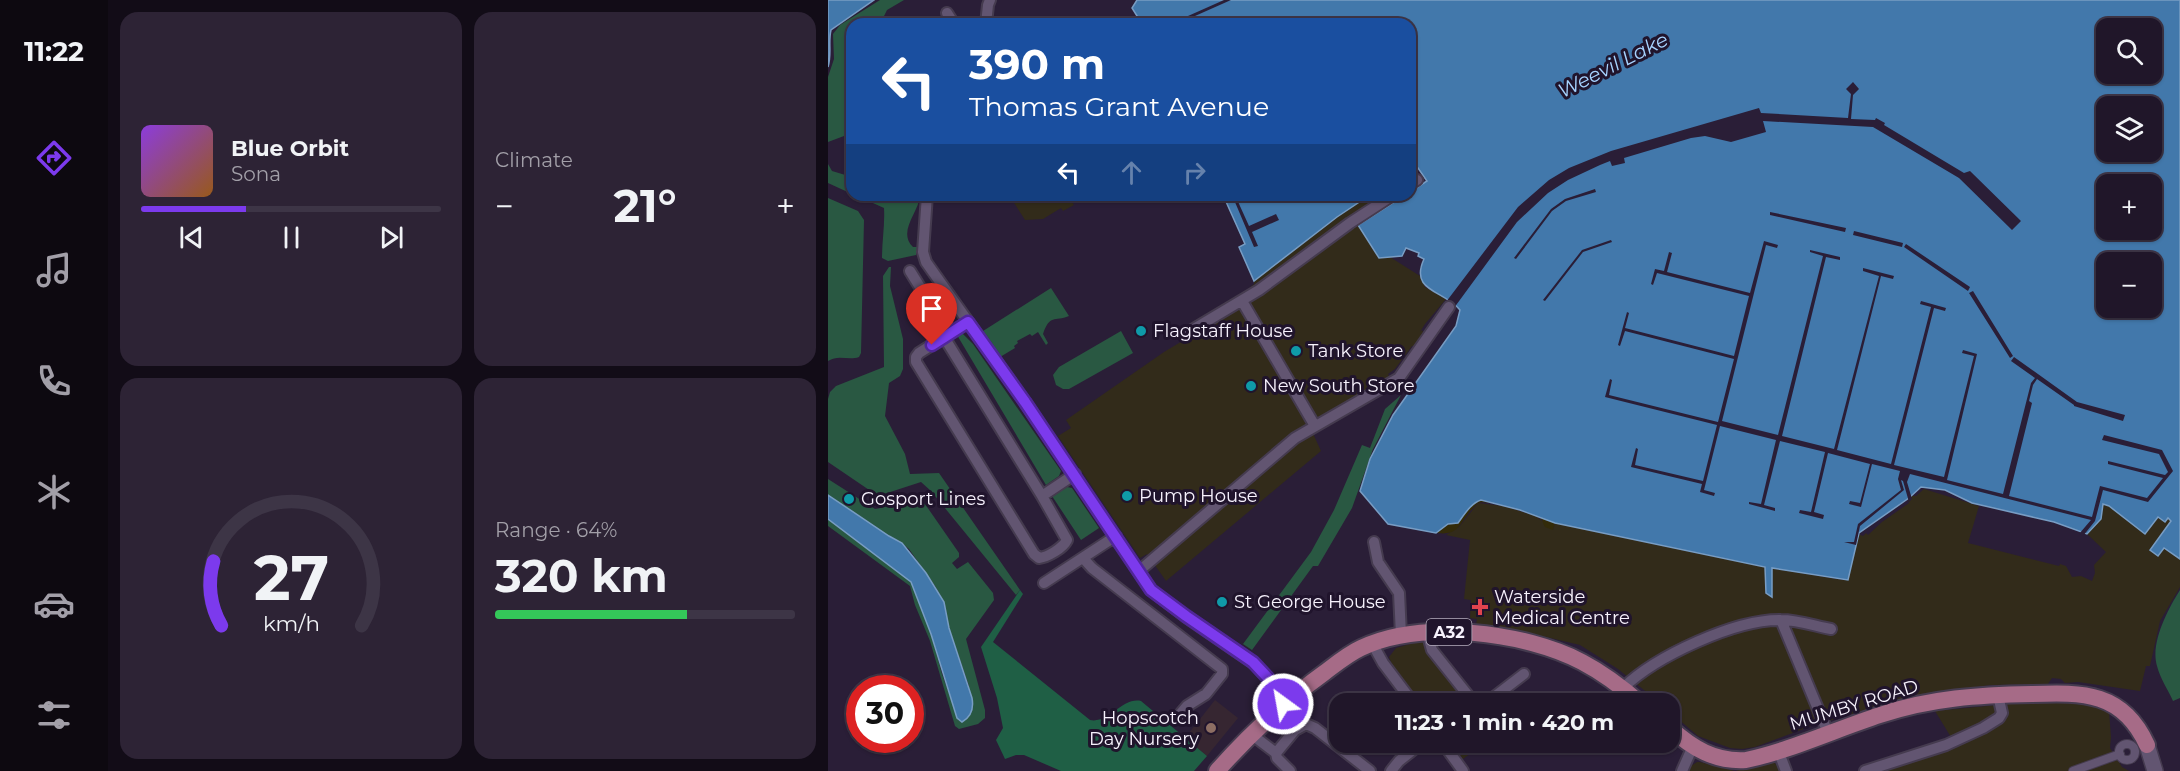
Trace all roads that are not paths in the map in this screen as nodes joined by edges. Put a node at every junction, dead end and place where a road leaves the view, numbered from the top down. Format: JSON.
{"nodes":[{"id":1,"x":990,"y":0,"type":"edge"},
{"id":2,"x":947,"y":13,"type":"dead end"},
{"id":3,"x":950,"y":18,"type":"edge"},
{"id":4,"x":987,"y":18,"type":"edge"},
{"id":5,"x":927,"y":201,"type":"edge"},
{"id":6,"x":1384,"y":201,"type":"edge"},
{"id":7,"x":910,"y":271,"type":"dead end"},
{"id":8,"x":1242,"y":301,"type":"junction"},
{"id":9,"x":1449,"y":307,"type":"dead end"},
{"id":10,"x":968,"y":322,"type":"junction"},
{"id":11,"x":1187,"y":333,"type":"dead end"},
{"id":12,"x":947,"y":335,"type":"junction"},
{"id":13,"x":1315,"y":426,"type":"junction"},
{"id":14,"x":1075,"y":474,"type":"junction"},
{"id":15,"x":1042,"y":496,"type":"junction"},
{"id":16,"x":1116,"y":536,"type":"junction"},
{"id":17,"x":1374,"y":542,"type":"dead end"},
{"id":18,"x":1083,"y":558,"type":"junction"},
{"id":19,"x":1139,"y":571,"type":"junction"},
{"id":20,"x":1044,"y":583,"type":"dead end"},
{"id":21,"x":1781,"y":620,"type":"junction"},
{"id":22,"x":1831,"y":630,"type":"dead end"},
{"id":23,"x":1427,"y":632,"type":"junction"},
{"id":24,"x":1401,"y":635,"type":"junction"},
{"id":25,"x":1372,"y":643,"type":"junction"},
{"id":26,"x":1231,"y":648,"type":"junction"},
{"id":27,"x":1218,"y":664,"type":"junction"},
{"id":28,"x":1524,"y":674,"type":"dead end"},
{"id":29,"x":1623,"y":688,"type":"junction"},
{"id":30,"x":1406,"y":693,"type":"edge"},
{"id":31,"x":1466,"y":693,"type":"edge"},
{"id":32,"x":1499,"y":693,"type":"edge"},
{"id":33,"x":1629,"y":693,"type":"edge"},
{"id":34,"x":1998,"y":695,"type":"junction"},
{"id":35,"x":1283,"y":704,"type":"junction"},
{"id":36,"x":1176,"y":719,"type":"dead end"},
{"id":37,"x":1828,"y":733,"type":"junction"},
{"id":38,"x":1251,"y":734,"type":"junction"},
{"id":39,"x":1680,"y":736,"type":"edge"},
{"id":40,"x":1693,"y":746,"type":"junction"},
{"id":41,"x":2141,"y":747,"type":"junction"},
{"id":42,"x":1778,"y":750,"type":"junction"},
{"id":43,"x":1276,"y":753,"type":"junction"},
{"id":44,"x":1410,"y":753,"type":"edge"},
{"id":45,"x":1450,"y":753,"type":"edge"},
{"id":46,"x":1217,"y":771,"type":"edge"},
{"id":47,"x":1290,"y":771,"type":"edge"},
{"id":48,"x":1370,"y":771,"type":"edge"},
{"id":49,"x":1391,"y":771,"type":"edge"},
{"id":50,"x":1463,"y":771,"type":"edge"},
{"id":51,"x":1682,"y":771,"type":"edge"},
{"id":52,"x":1786,"y":771,"type":"edge"},
{"id":53,"x":1865,"y":771,"type":"edge"},
{"id":54,"x":2073,"y":771,"type":"edge"},
{"id":55,"x":2155,"y":771,"type":"edge"}],
"edges":[{"from":1,"to":4,"type":"street"},
{"from":2,"to":3,"type":"street"},
{"from":5,"to":10,"type":"street"},
{"from":6,"to":8,"type":"street"},
{"from":7,"to":12,"type":"street"},
{"from":8,"to":11,"type":"street"},
{"from":8,"to":13,"type":"street"},
{"from":9,"to":13,"type":"street"},
{"from":10,"to":12,"type":"street"},
{"from":10,"to":14,"type":"street"},
{"from":12,"to":15,"type":"street"},
{"from":12,"to":15,"type":"street"},
{"from":13,"to":19,"type":"street"},
{"from":14,"to":15,"type":"street"},
{"from":14,"to":16,"type":"street"},
{"from":16,"to":18,"type":"street"},
{"from":16,"to":19,"type":"street"},
{"from":17,"to":24,"type":"street"},
{"from":18,"to":20,"type":"street"},
{"from":18,"to":27,"type":"street"},
{"from":19,"to":26,"type":"street"},
{"from":21,"to":22,"type":"street"},
{"from":21,"to":29,"type":"street"},
{"from":21,"to":37,"type":"street"},
{"from":23,"to":24,"type":"main road","number":"A32"},
{"from":23,"to":29,"type":"main road","number":"A32"},
{"from":23,"to":31,"type":"street"},
{"from":24,"to":25,"type":"main road","number":"A32"},
{"from":25,"to":30,"type":"street"},
{"from":25,"to":35,"type":"main road","number":"A32"},
{"from":26,"to":27,"type":"street"},
{"from":26,"to":35,"type":"street"},
{"from":27,"to":36,"type":"street"},
{"from":28,"to":32,"type":"street"},
{"from":29,"to":33,"type":"main road","number":"A32"},
{"from":34,"to":37,"type":"main road","name":"MUMBY ROAD"},
{"from":34,"to":41,"type":"main road","name":"MUMBY ROAD"},
{"from":34,"to":53,"type":"street"},
{"from":35,"to":38,"type":"main road","number":"A32"},
{"from":37,"to":42,"type":"main road","name":"MUMBY ROAD"},
{"from":38,"to":43,"type":"street"},
{"from":38,"to":46,"type":"main road","number":"A32"},
{"from":39,"to":40,"type":"main road","name":"MUMBY ROAD"},
{"from":40,"to":42,"type":"main road","name":"MUMBY ROAD"},
{"from":40,"to":51,"type":"street"},
{"from":41,"to":54,"type":"street"},
{"from":41,"to":55,"type":"main road"},
{"from":42,"to":52,"type":"street"},
{"from":43,"to":47,"type":"street"},
{"from":43,"to":48,"type":"street"},
{"from":44,"to":49,"type":"street"},
{"from":45,"to":50,"type":"street"}]}
